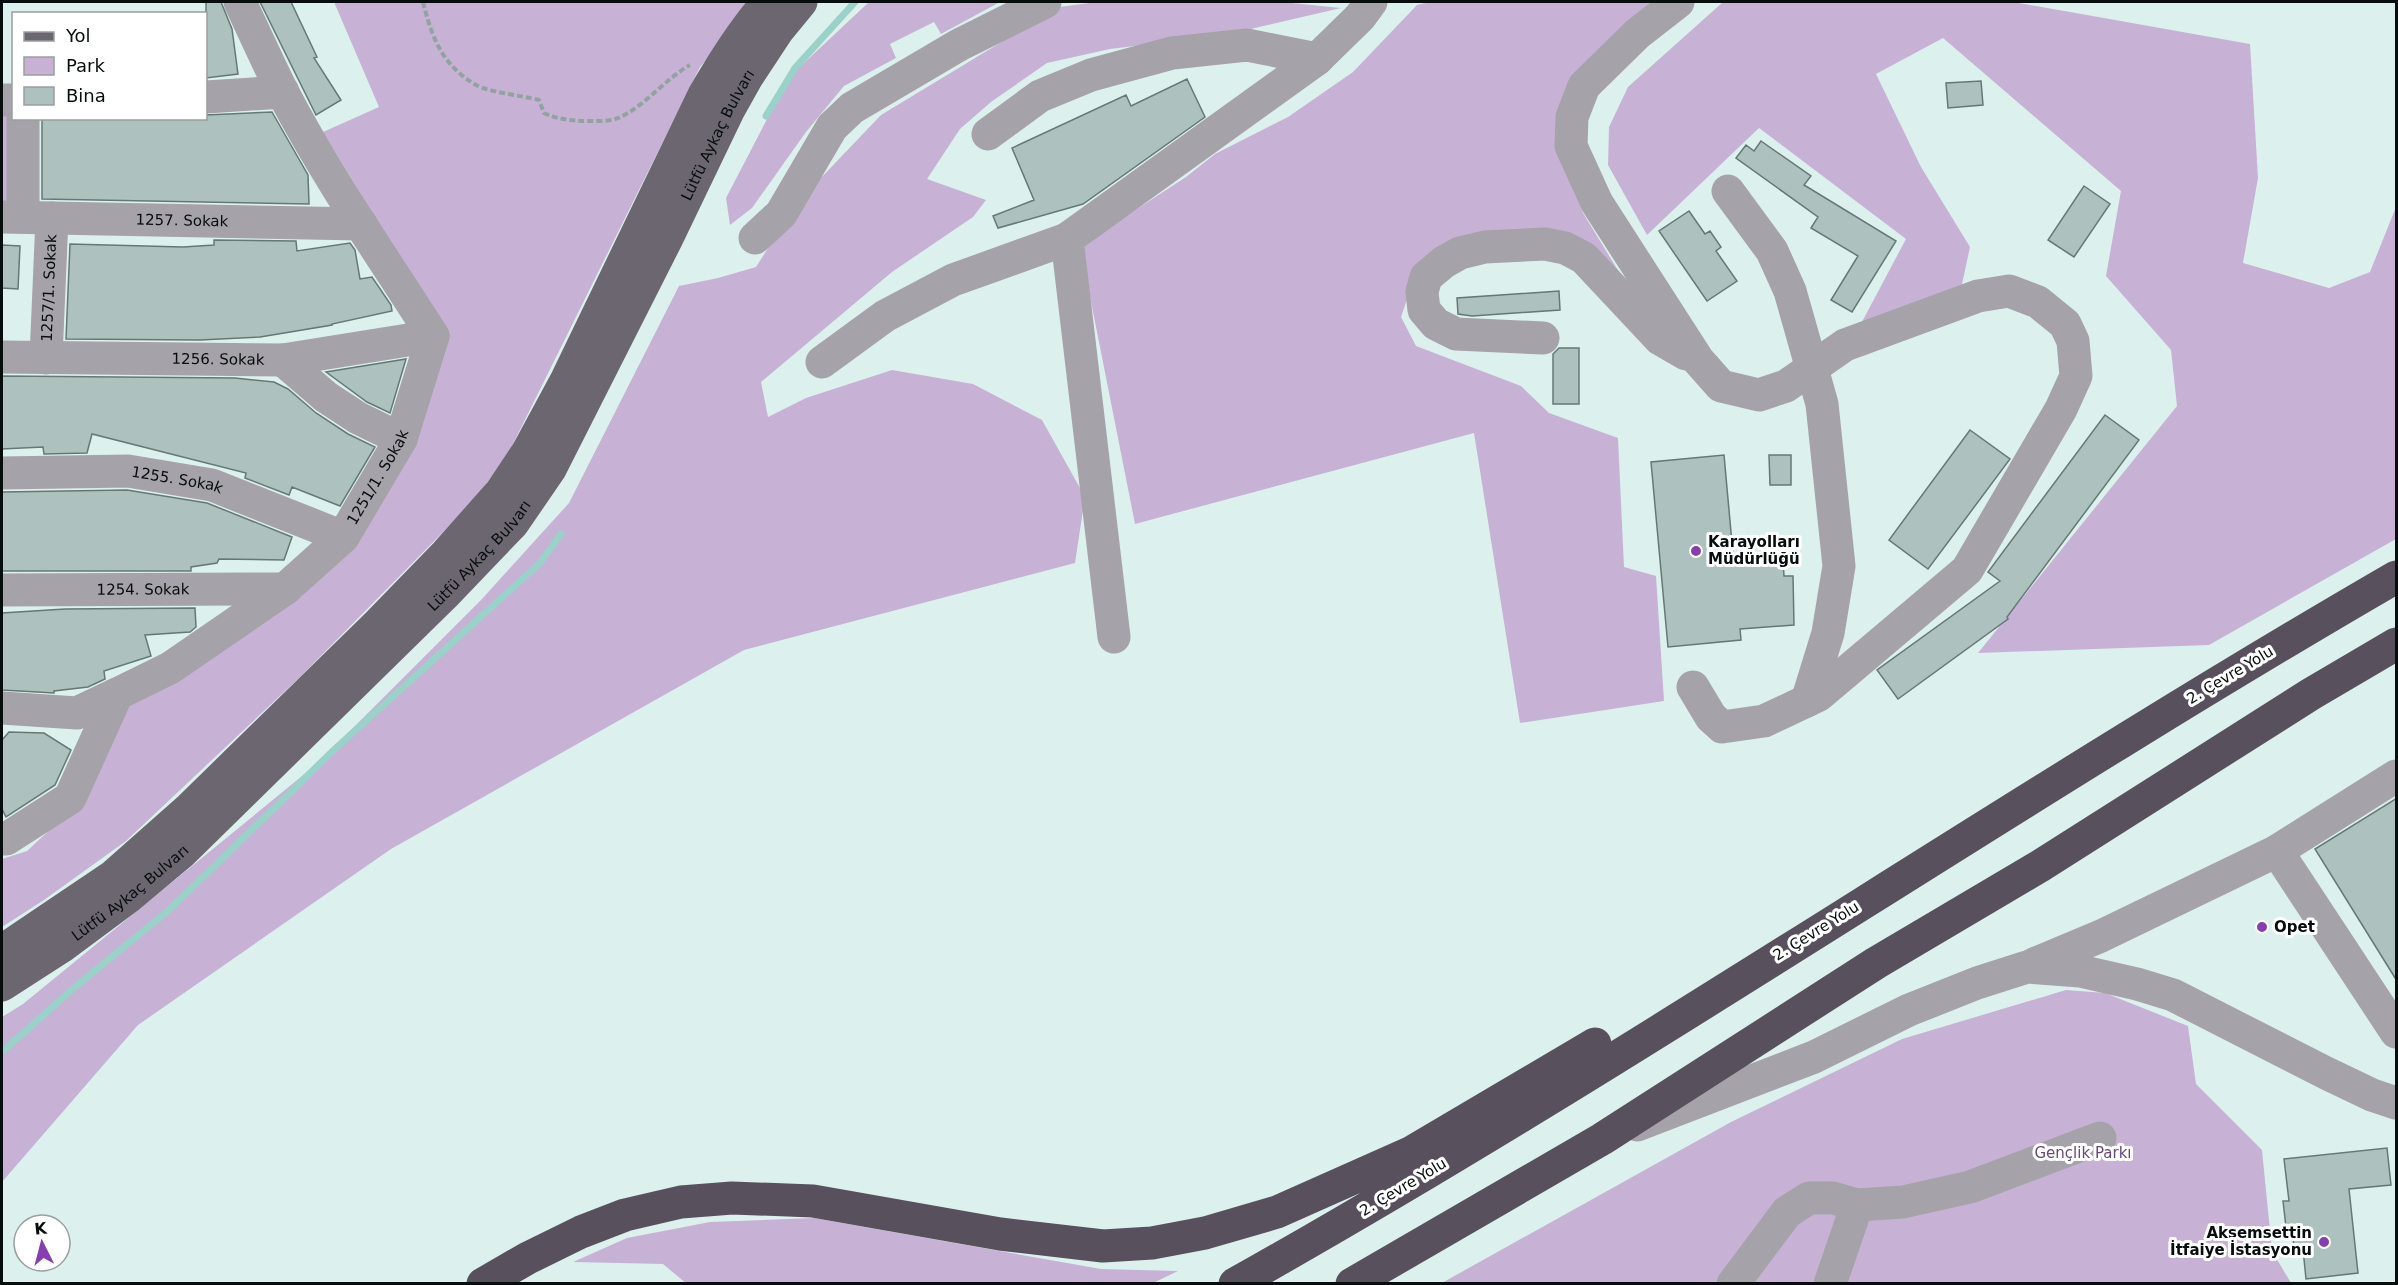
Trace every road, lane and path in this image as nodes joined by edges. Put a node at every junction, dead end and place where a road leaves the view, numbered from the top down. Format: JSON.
{"nodes":[{"id":1,"x":240,"y":2,"type":"edge"},
{"id":2,"x":423,"y":2,"type":"edge"},
{"id":3,"x":768,"y":2,"type":"edge"},
{"id":4,"x":801,"y":2,"type":"edge"},
{"id":5,"x":1045,"y":2,"type":"edge"},
{"id":6,"x":1371,"y":2,"type":"edge"},
{"id":7,"x":1678,"y":2,"type":"edge"},
{"id":8,"x":727,"y":56,"type":"junction"},
{"id":9,"x":1317,"y":59,"type":"junction"},
{"id":10,"x":283,"y":92,"type":"junction"},
{"id":11,"x":207,"y":97,"type":"edge"},
{"id":12,"x":24,"y":120,"type":"edge"},
{"id":13,"x":988,"y":134,"type":"dead end"},
{"id":14,"x":1728,"y":191,"type":"dead end"},
{"id":15,"x":26,"y":217,"type":"edge"},
{"id":16,"x":361,"y":224,"type":"junction"},
{"id":17,"x":636,"y":234,"type":"junction"},
{"id":18,"x":755,"y":238,"type":"dead end"},
{"id":19,"x":1066,"y":239,"type":"junction"},
{"id":20,"x":661,"y":250,"type":"junction"},
{"id":21,"x":433,"y":336,"type":"junction"},
{"id":22,"x":1543,"y":338,"type":"dead end"},
{"id":23,"x":2,"y":357,"type":"edge"},
{"id":24,"x":46,"y":358,"type":"junction"},
{"id":25,"x":283,"y":360,"type":"junction"},
{"id":26,"x":1698,"y":360,"type":"junction"},
{"id":27,"x":822,"y":362,"type":"dead end"},
{"id":28,"x":1813,"y":368,"type":"junction"},
{"id":29,"x":401,"y":439,"type":"junction"},
{"id":30,"x":2,"y":474,"type":"edge"},
{"id":31,"x":343,"y":537,"type":"junction"},
{"id":32,"x":2397,"y":577,"type":"edge"},
{"id":33,"x":285,"y":589,"type":"junction"},
{"id":34,"x":2,"y":590,"type":"edge"},
{"id":35,"x":1114,"y":637,"type":"dead end"},
{"id":36,"x":2397,"y":644,"type":"edge"},
{"id":37,"x":1693,"y":687,"type":"dead end"},
{"id":38,"x":117,"y":694,"type":"junction"},
{"id":39,"x":1807,"y":701,"type":"junction"},
{"id":40,"x":2,"y":708,"type":"edge"},
{"id":41,"x":2397,"y":776,"type":"edge"},
{"id":42,"x":2,"y":839,"type":"edge"},
{"id":43,"x":2277,"y":851,"type":"junction"},
{"id":44,"x":2,"y":951,"type":"edge"},
{"id":45,"x":2027,"y":967,"type":"junction"},
{"id":46,"x":2,"y":985,"type":"edge"},
{"id":47,"x":1725,"y":988,"type":"junction"},
{"id":48,"x":2397,"y":1032,"type":"edge"},
{"id":49,"x":2397,"y":1103,"type":"edge"},
{"id":50,"x":2100,"y":1138,"type":"dead end"},
{"id":51,"x":1602,"y":1139,"type":"junction"},
{"id":52,"x":1857,"y":1205,"type":"junction"},
{"id":53,"x":483,"y":1284,"type":"edge"},
{"id":54,"x":1235,"y":1284,"type":"edge"},
{"id":55,"x":1352,"y":1284,"type":"edge"},
{"id":56,"x":1733,"y":1284,"type":"edge"},
{"id":57,"x":1830,"y":1284,"type":"edge"}],
"edges":[{"from":1,"to":10,"type":"street"},
{"from":2,"to":8,"type":"path"},
{"from":3,"to":8,"type":"main road","name":"Lütfü Aykaç Bulvarı"},
{"from":4,"to":20,"type":"main road","name":"Lütfü Aykaç Bulvarı"},
{"from":5,"to":18,"type":"street"},
{"from":6,"to":9,"type":"street"},
{"from":7,"to":26,"type":"street"},
{"from":8,"to":17,"type":"main road","name":"Lütfü Aykaç Bulvarı"},
{"from":9,"to":13,"type":"street"},
{"from":9,"to":19,"type":"street"},
{"from":10,"to":11,"type":"street"},
{"from":10,"to":16,"type":"street"},
{"from":12,"to":15,"type":"street","name":"1257/1. Sokak"},
{"from":14,"to":28,"type":"street"},
{"from":15,"to":16,"type":"street","name":"1257. Sokak"},
{"from":15,"to":24,"type":"street","name":"1257/1. Sokak"},
{"from":16,"to":21,"type":"street"},
{"from":17,"to":20,"type":"main road"},
{"from":17,"to":44,"type":"main road","name":"Lütfü Aykaç Bulvarı"},
{"from":19,"to":27,"type":"street"},
{"from":19,"to":35,"type":"street"},
{"from":20,"to":46,"type":"main road","name":"Lütfü Aykaç Bulvarı"},
{"from":21,"to":25,"type":"street","name":"1256. Sokak"},
{"from":21,"to":29,"type":"street","name":"1251/1. Sokak"},
{"from":22,"to":26,"type":"street"},
{"from":23,"to":24,"type":"street","name":"1256. Sokak"},
{"from":24,"to":25,"type":"street","name":"1256. Sokak"},
{"from":25,"to":29,"type":"street"},
{"from":26,"to":28,"type":"street"},
{"from":28,"to":39,"type":"street"},
{"from":28,"to":39,"type":"street"},
{"from":29,"to":31,"type":"street","name":"1251/1. Sokak"},
{"from":30,"to":31,"type":"street","name":"1255. Sokak"},
{"from":31,"to":33,"type":"street","name":"1251/1. Sokak"},
{"from":32,"to":47,"type":"highway","name":"2. Çevre Yolu"},
{"from":33,"to":34,"type":"street","name":"1254. Sokak"},
{"from":33,"to":38,"type":"street","name":"1251/1. Sokak"},
{"from":36,"to":51,"type":"highway"},
{"from":37,"to":39,"type":"street"},
{"from":38,"to":40,"type":"street","name":"1251/1. Sokak"},
{"from":38,"to":42,"type":"street"},
{"from":41,"to":43,"type":"street"},
{"from":43,"to":45,"type":"street"},
{"from":43,"to":48,"type":"street"},
{"from":45,"to":49,"type":"street"},
{"from":45,"to":51,"type":"street"},
{"from":47,"to":53,"type":"highway"},
{"from":47,"to":54,"type":"highway","name":"2. Çevre Yolu"},
{"from":50,"to":52,"type":"street"},
{"from":51,"to":55,"type":"highway"},
{"from":52,"to":56,"type":"street"},
{"from":52,"to":57,"type":"street"}]}
